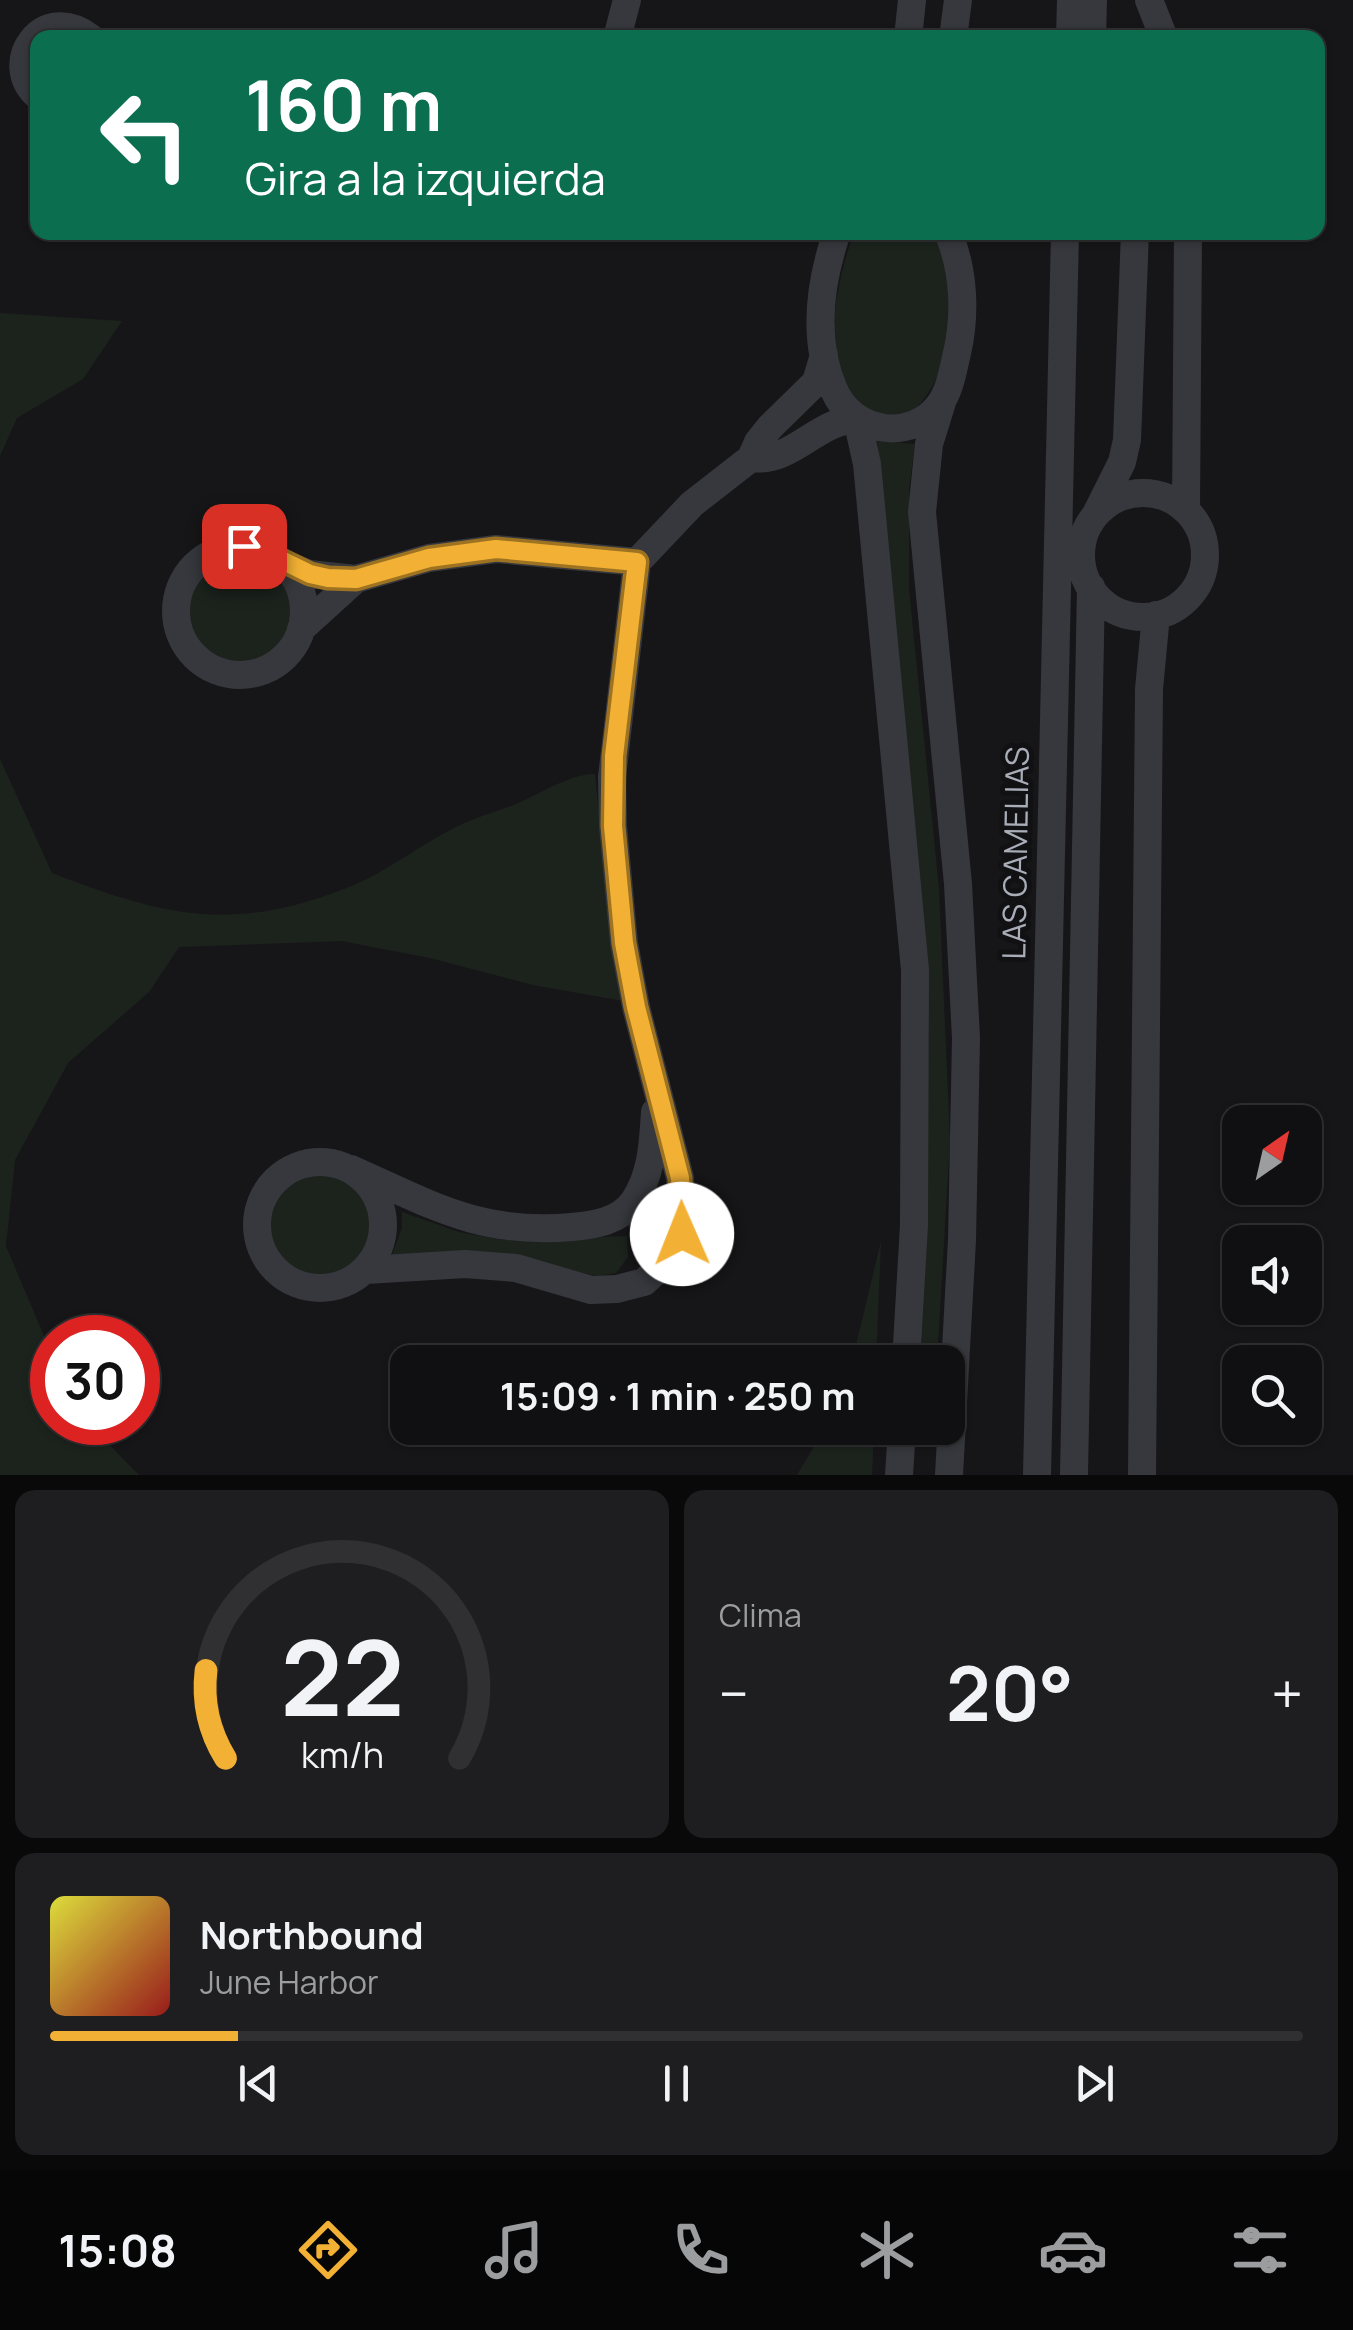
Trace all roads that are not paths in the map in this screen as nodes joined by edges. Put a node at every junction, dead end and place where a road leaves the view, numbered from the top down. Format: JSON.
{"nodes":[{"id":1,"x":627,"y":0,"type":"edge"},
{"id":2,"x":912,"y":0,"type":"edge"},
{"id":3,"x":958,"y":0,"type":"edge"},
{"id":4,"x":1071,"y":0,"type":"edge"},
{"id":5,"x":1093,"y":0,"type":"edge"},
{"id":6,"x":1149,"y":0,"type":"edge"},
{"id":7,"x":83,"y":30,"type":"edge"},
{"id":8,"x":619,"y":30,"type":"edge"},
{"id":9,"x":909,"y":30,"type":"edge"},
{"id":10,"x":954,"y":30,"type":"edge"},
{"id":11,"x":1070,"y":30,"type":"edge"},
{"id":12,"x":1092,"y":30,"type":"edge"},
{"id":13,"x":1161,"y":30,"type":"edge"},
{"id":14,"x":30,"y":89,"type":"edge"},
{"id":15,"x":828,"y":240,"type":"edge"},
{"id":16,"x":951,"y":240,"type":"edge"},
{"id":17,"x":1066,"y":240,"type":"edge"},
{"id":18,"x":1135,"y":240,"type":"edge"},
{"id":19,"x":1188,"y":240,"type":"edge"},
{"id":20,"x":824,"y":355,"type":"junction"},
{"id":21,"x":942,"y":402,"type":"junction"},
{"id":22,"x":857,"y":419,"type":"junction"},
{"id":23,"x":752,"y":458,"type":"junction"},
{"id":24,"x":1186,"y":509,"type":"junction"},
{"id":25,"x":1092,"y":520,"type":"junction"},
{"id":26,"x":637,"y":562,"type":"junction"},
{"id":27,"x":284,"y":564,"type":"junction"},
{"id":28,"x":356,"y":579,"type":"junction"},
{"id":29,"x":1091,"y":587,"type":"junction"},
{"id":30,"x":1156,"y":616,"type":"junction"},
{"id":31,"x":302,"y":629,"type":"junction"},
{"id":32,"x":656,"y":1090,"type":"junction"},
{"id":33,"x":352,"y":1169,"type":"junction"},
{"id":34,"x":366,"y":1270,"type":"junction"},
{"id":35,"x":907,"y":1345,"type":"edge"},
{"id":36,"x":901,"y":1445,"type":"edge"},
{"id":37,"x":899,"y":1475,"type":"edge"},
{"id":38,"x":949,"y":1475,"type":"edge"},
{"id":39,"x":1037,"y":1475,"type":"edge"},
{"id":40,"x":1074,"y":1475,"type":"edge"},
{"id":41,"x":1142,"y":1475,"type":"edge"}],
"edges":[{"from":1,"to":8,"type":"street"},
{"from":2,"to":9,"type":"street"},
{"from":3,"to":10,"type":"street"},
{"from":4,"to":11,"type":"street"},
{"from":5,"to":12,"type":"street"},
{"from":6,"to":13,"type":"street"},
{"from":7,"to":14,"type":"street"},
{"from":15,"to":20,"type":"street"},
{"from":16,"to":21,"type":"street"},
{"from":17,"to":39,"type":"street","name":"LAS CAMELIAS"},
{"from":18,"to":25,"type":"street"},
{"from":19,"to":24,"type":"street"},
{"from":20,"to":22,"type":"street"},
{"from":20,"to":23,"type":"street"},
{"from":21,"to":22,"type":"street"},
{"from":21,"to":38,"type":"street"},
{"from":22,"to":23,"type":"street"},
{"from":22,"to":35,"type":"street"},
{"from":23,"to":26,"type":"street"},
{"from":24,"to":25,"type":"street"},
{"from":24,"to":30,"type":"street"},
{"from":25,"to":29,"type":"street"},
{"from":26,"to":28,"type":"street"},
{"from":26,"to":32,"type":"street"},
{"from":27,"to":28,"type":"street"},
{"from":27,"to":31,"type":"street"},
{"from":27,"to":31,"type":"street"},
{"from":28,"to":31,"type":"street"},
{"from":29,"to":30,"type":"street"},
{"from":29,"to":40,"type":"street"},
{"from":30,"to":41,"type":"street"},
{"from":32,"to":33,"type":"street"},
{"from":32,"to":34,"type":"street"},
{"from":33,"to":34,"type":"street"},
{"from":33,"to":34,"type":"street"},
{"from":36,"to":37,"type":"street"}]}
